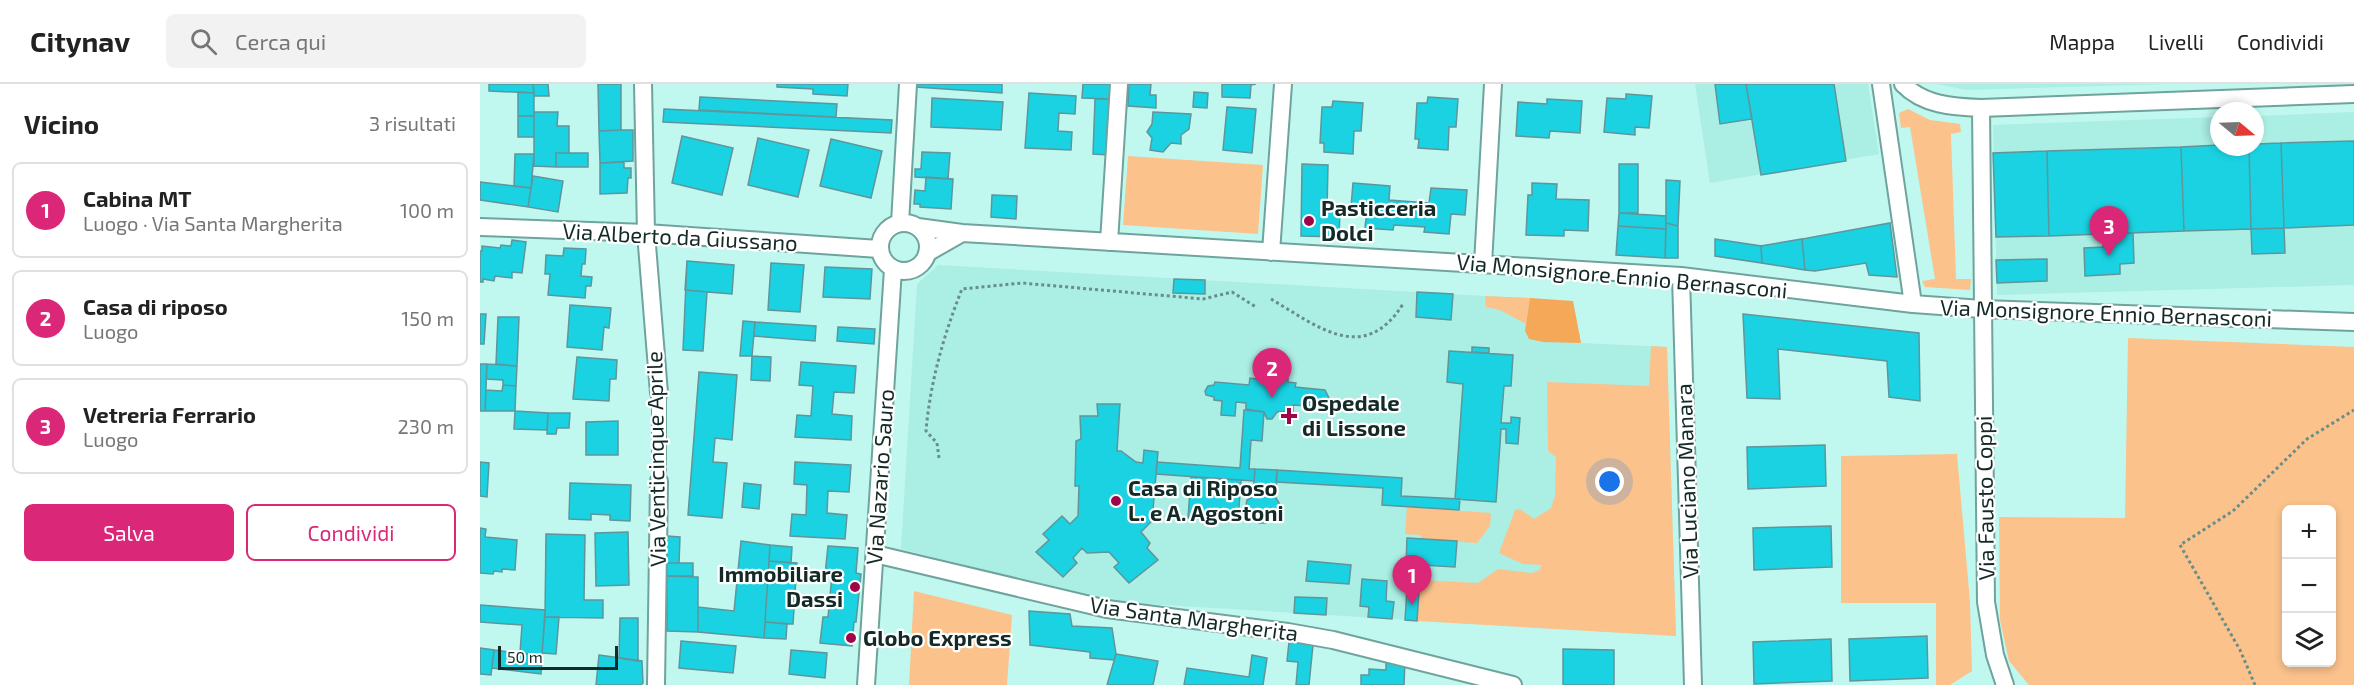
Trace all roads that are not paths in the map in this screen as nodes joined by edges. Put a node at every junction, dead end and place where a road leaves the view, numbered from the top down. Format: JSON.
{"nodes":[{"id":1,"x":643,"y":84,"type":"edge"},
{"id":2,"x":908,"y":84,"type":"edge"},
{"id":3,"x":1119,"y":84,"type":"edge"},
{"id":4,"x":1283,"y":84,"type":"edge"},
{"id":5,"x":1493,"y":84,"type":"edge"},
{"id":6,"x":1881,"y":84,"type":"edge"},
{"id":7,"x":1903,"y":84,"type":"edge"},
{"id":8,"x":2354,"y":94,"type":"edge"},
{"id":9,"x":1981,"y":108,"type":"junction"},
{"id":10,"x":900,"y":223,"type":"junction"},
{"id":11,"x":480,"y":227,"type":"edge"},
{"id":12,"x":918,"y":227,"type":"junction"},
{"id":13,"x":646,"y":233,"type":"junction"},
{"id":14,"x":962,"y":233,"type":"junction"},
{"id":15,"x":1109,"y":242,"type":"junction"},
{"id":16,"x":879,"y":249,"type":"junction"},
{"id":17,"x":1271,"y":252,"type":"junction"},
{"id":18,"x":927,"y":253,"type":"junction"},
{"id":19,"x":1483,"y":264,"type":"junction"},
{"id":20,"x":893,"y":269,"type":"junction"},
{"id":21,"x":1681,"y":276,"type":"junction"},
{"id":22,"x":1913,"y":304,"type":"junction"},
{"id":23,"x":1982,"y":309,"type":"junction"},
{"id":24,"x":2354,"y":322,"type":"edge"},
{"id":25,"x":659,"y":393,"type":"joint"},
{"id":26,"x":659,"y":481,"type":"joint"},
{"id":27,"x":875,"y":554,"type":"junction"},
{"id":28,"x":1489,"y":682,"type":"edge"},
{"id":29,"x":656,"y":685,"type":"edge"},
{"id":30,"x":866,"y":685,"type":"edge"},
{"id":31,"x":1513,"y":685,"type":"edge"},
{"id":32,"x":1693,"y":685,"type":"edge"},
{"id":33,"x":2005,"y":685,"type":"edge"}],
"edges":[{"from":1,"to":13,"type":"street","name":"Via Venticinque Aprile"},
{"from":2,"to":10,"type":"street"},
{"from":3,"to":15,"type":"street"},
{"from":4,"to":17,"type":"street"},
{"from":5,"to":19,"type":"street"},
{"from":6,"to":22,"type":"street"},
{"from":7,"to":9,"type":"street"},
{"from":8,"to":9,"type":"street"},
{"from":9,"to":23,"type":"street","name":"Via Fausto Coppi"},
{"from":10,"to":12,"type":"street"},
{"from":10,"to":16,"type":"street"},
{"from":11,"to":13,"type":"street","name":"Via Alberto da Giussano"},
{"from":12,"to":14,"type":"street","name":"Via Monsignore Ennio Bernasconi"},
{"from":12,"to":18,"type":"street"},
{"from":13,"to":16,"type":"street","name":"Via Alberto da Giussano"},
{"from":13,"to":25,"type":"street","name":"Via Venticinque Aprile"},
{"from":14,"to":15,"type":"street","name":"Via Monsignore Ennio Bernasconi"},
{"from":14,"to":18,"type":"street"},
{"from":15,"to":17,"type":"street","name":"Via Monsignore Ennio Bernasconi"},
{"from":16,"to":20,"type":"street"},
{"from":17,"to":19,"type":"street","name":"Via Monsignore Ennio Bernasconi"},
{"from":18,"to":20,"type":"street"},
{"from":19,"to":21,"type":"street","name":"Via Monsignore Ennio Bernasconi"},
{"from":20,"to":27,"type":"street","name":"Via Nazario Sauro"},
{"from":21,"to":22,"type":"street","name":"Via Monsignore Ennio Bernasconi"},
{"from":21,"to":32,"type":"street","name":"Via Luciano Manara"},
{"from":22,"to":23,"type":"street","name":"Via Monsignore Ennio Bernasconi"},
{"from":23,"to":24,"type":"street","name":"Via Monsignore Ennio Bernasconi"},
{"from":23,"to":33,"type":"street","name":"Via Fausto Coppi"},
{"from":25,"to":26,"type":"street","name":"Via Venticinque Aprile"},
{"from":26,"to":29,"type":"street","name":"Via Venticinque Aprile"},
{"from":27,"to":28,"type":"street","name":"Via Santa Margherita"},
{"from":27,"to":30,"type":"street","name":"Via Nazario Sauro"},
{"from":28,"to":31,"type":"street","name":"Via Santa Margherita"}]}
